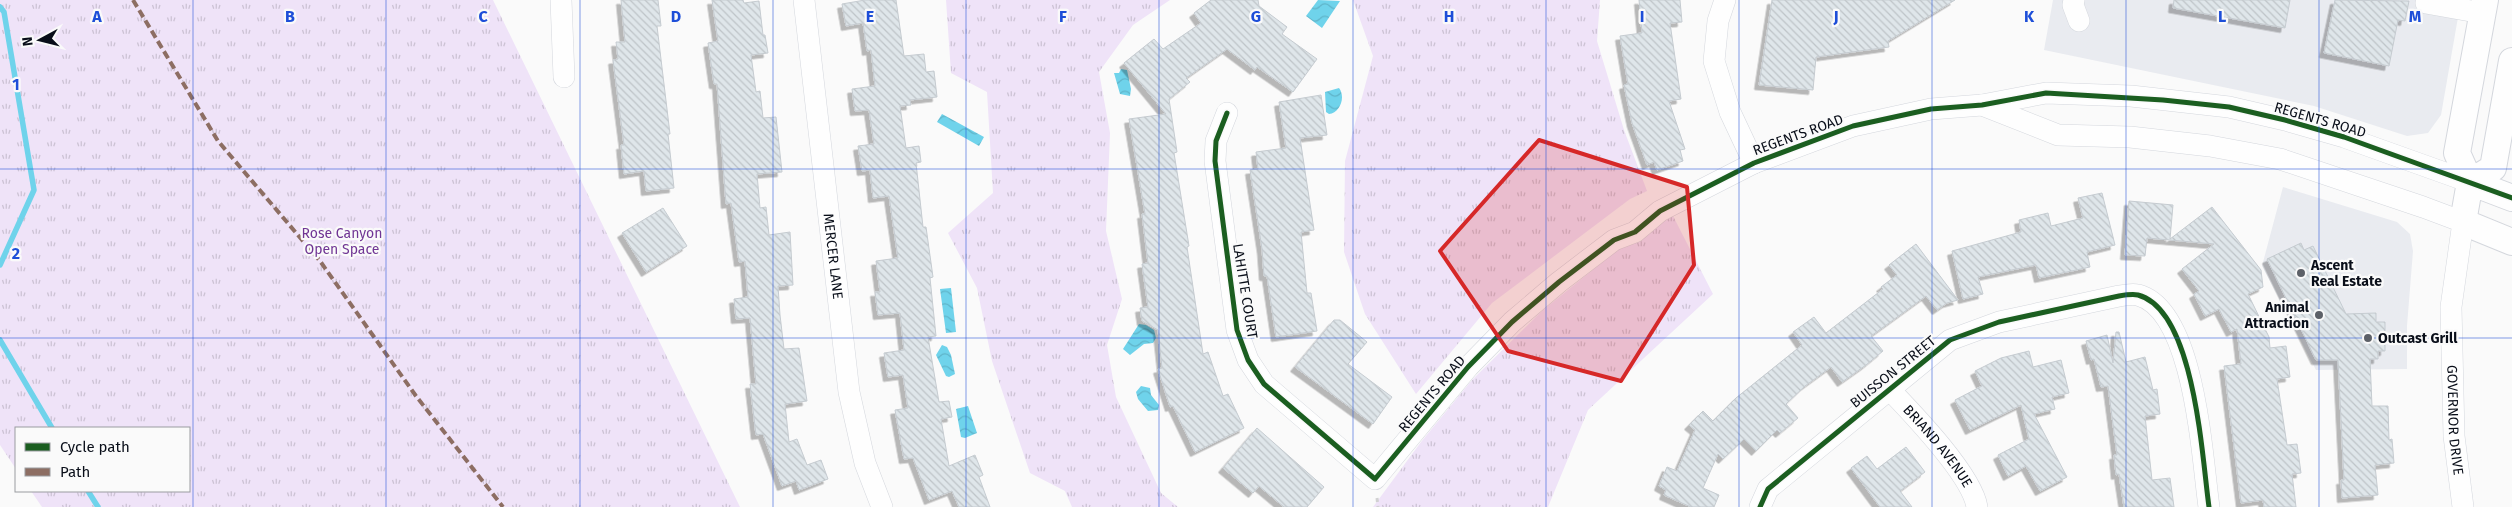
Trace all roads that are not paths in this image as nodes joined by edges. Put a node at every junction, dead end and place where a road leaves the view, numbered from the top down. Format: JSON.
{"nodes":[{"id":1,"x":561,"y":0,"type":"edge"},
{"id":2,"x":804,"y":0,"type":"edge"},
{"id":3,"x":1725,"y":0,"type":"edge"},
{"id":4,"x":2074,"y":0,"type":"edge"},
{"id":5,"x":2426,"y":4,"type":"dead end"},
{"id":6,"x":2484,"y":7,"type":"edge"},
{"id":7,"x":2080,"y":22,"type":"dead end"},
{"id":8,"x":2512,"y":61,"type":"edge"},
{"id":9,"x":564,"y":76,"type":"dead end"},
{"id":10,"x":1982,"y":105,"type":"junction"},
{"id":11,"x":1227,"y":112,"type":"dead end"},
{"id":12,"x":1754,"y":163,"type":"junction"},
{"id":13,"x":2470,"y":182,"type":"junction"},
{"id":14,"x":2512,"y":198,"type":"edge"},
{"id":15,"x":2462,"y":222,"type":"junction"},
{"id":16,"x":2512,"y":242,"type":"edge"},
{"id":17,"x":1890,"y":390,"type":"junction"},
{"id":18,"x":1375,"y":479,"type":"joint"},
{"id":19,"x":882,"y":507,"type":"edge"},
{"id":20,"x":1760,"y":507,"type":"edge"},
{"id":21,"x":1977,"y":507,"type":"edge"},
{"id":22,"x":2209,"y":507,"type":"edge"},
{"id":23,"x":2463,"y":507,"type":"edge"}],
"edges":[{"from":1,"to":9,"type":"street"},
{"from":2,"to":19,"type":"street","name":"MERCER LANE"},
{"from":3,"to":12,"type":"street"},
{"from":4,"to":7,"type":"street"},
{"from":5,"to":6,"type":"street"},
{"from":6,"to":13,"type":"main road"},
{"from":8,"to":13,"type":"main road"},
{"from":10,"to":12,"type":"street","name":"REGENTS ROAD"},
{"from":10,"to":13,"type":"street","name":"REGENTS ROAD"},
{"from":10,"to":15,"type":"street","name":"REGENTS ROAD"},
{"from":11,"to":18,"type":"street","name":"LAHITTE COURT"},
{"from":12,"to":18,"type":"street","name":"REGENTS ROAD"},
{"from":13,"to":14,"type":"main road","name":"REGENTS ROAD"},
{"from":13,"to":15,"type":"main road","name":"GOVERNOR DRIVE"},
{"from":15,"to":16,"type":"main road","name":"REGENTS ROAD"},
{"from":15,"to":23,"type":"street","name":"GOVERNOR DRIVE"},
{"from":17,"to":20,"type":"street","name":"BUISSON STREET"},
{"from":17,"to":21,"type":"street","name":"BRIAND AVENUE"},
{"from":17,"to":22,"type":"street","name":"BUISSON STREET"}]}
